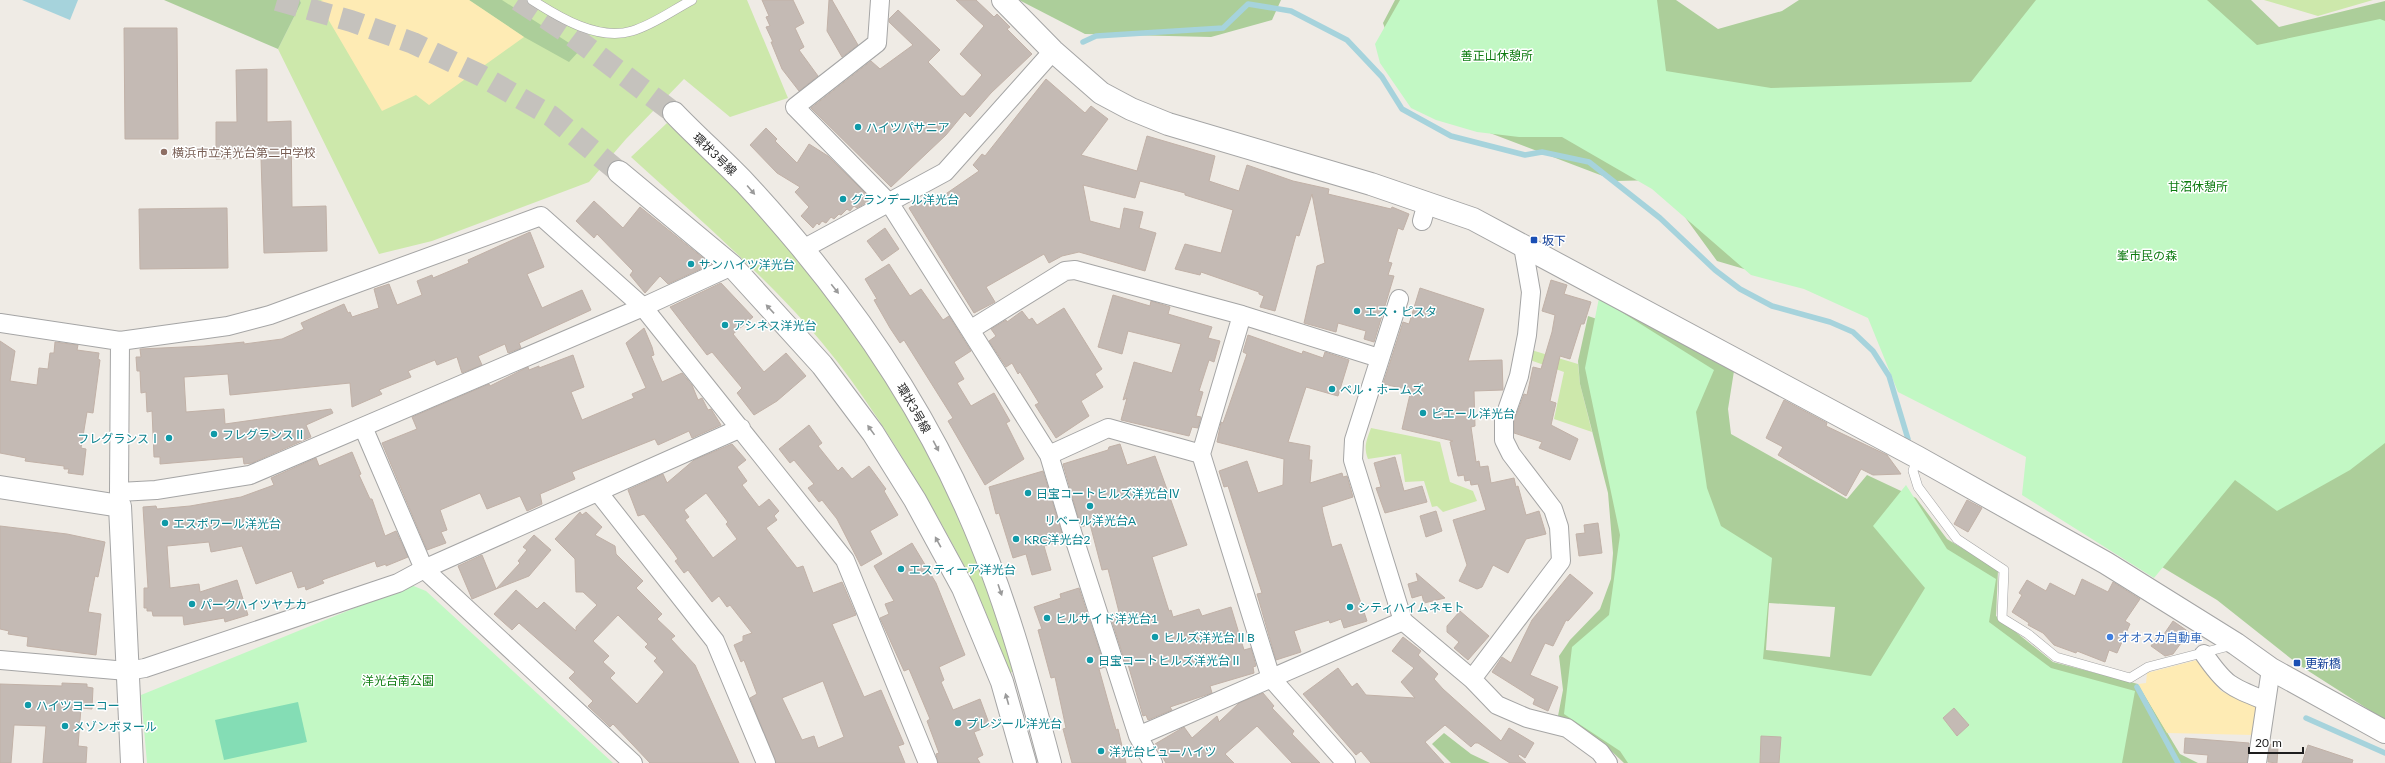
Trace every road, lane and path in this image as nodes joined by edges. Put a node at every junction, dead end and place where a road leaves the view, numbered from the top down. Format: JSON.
{"nodes":[{"id":1,"x":532,"y":0,"type":"edge"},
{"id":2,"x":692,"y":0,"type":"edge"},
{"id":3,"x":880,"y":0,"type":"edge"},
{"id":4,"x":1003,"y":0,"type":"edge"},
{"id":5,"x":1053,"y":51,"type":"junction"},
{"id":6,"x":674,"y":113,"type":"tunnel mouth"},
{"id":7,"x":619,"y":172,"type":"tunnel mouth"},
{"id":8,"x":890,"y":204,"type":"junction"},
{"id":9,"x":1523,"y":246,"type":"junction"},
{"id":10,"x":803,"y":249,"type":"junction"},
{"id":11,"x":732,"y":266,"type":"junction"},
{"id":12,"x":1399,"y":299,"type":"dead end"},
{"id":13,"x":643,"y":306,"type":"junction"},
{"id":14,"x":1242,"y":316,"type":"junction"},
{"id":15,"x":0,"y":323,"type":"edge"},
{"id":16,"x":970,"y":330,"type":"junction"},
{"id":17,"x":120,"y":342,"type":"junction"},
{"id":18,"x":1379,"y":358,"type":"junction"},
{"id":19,"x":363,"y":427,"type":"junction"},
{"id":20,"x":741,"y":428,"type":"junction"},
{"id":21,"x":1201,"y":454,"type":"junction"},
{"id":22,"x":1049,"y":455,"type":"junction"},
{"id":23,"x":1917,"y":457,"type":"junction"},
{"id":24,"x":0,"y":487,"type":"edge"},
{"id":25,"x":598,"y":492,"type":"junction"},
{"id":26,"x":120,"y":499,"type":"junction"},
{"id":27,"x":424,"y":569,"type":"junction"},
{"id":28,"x":1403,"y":621,"type":"junction"},
{"id":29,"x":2236,"y":644,"type":"junction"},
{"id":30,"x":2204,"y":654,"type":"junction"},
{"id":31,"x":0,"y":660,"type":"edge"},
{"id":32,"x":2271,"y":669,"type":"junction"},
{"id":33,"x":128,"y":671,"type":"junction"},
{"id":34,"x":1271,"y":678,"type":"junction"},
{"id":35,"x":1472,"y":680,"type":"junction"},
{"id":36,"x":2266,"y":701,"type":"junction"},
{"id":37,"x":2385,"y":732,"type":"edge"},
{"id":38,"x":1138,"y":736,"type":"junction"},
{"id":39,"x":132,"y":763,"type":"edge"},
{"id":40,"x":633,"y":763,"type":"edge"},
{"id":41,"x":766,"y":763,"type":"edge"},
{"id":42,"x":928,"y":763,"type":"edge"},
{"id":43,"x":1025,"y":763,"type":"edge"},
{"id":44,"x":1050,"y":763,"type":"edge"},
{"id":45,"x":1154,"y":763,"type":"edge"},
{"id":46,"x":1346,"y":763,"type":"edge"},
{"id":47,"x":1608,"y":763,"type":"edge"},
{"id":48,"x":2257,"y":763,"type":"edge"}],
"edges":[{"from":1,"to":2,"type":"lane"},
{"from":3,"to":8,"type":"street"},
{"from":4,"to":5,"type":"street"},
{"from":5,"to":8,"type":"street"},
{"from":5,"to":9,"type":"street"},
{"from":6,"to":10,"type":"street","name":"環状3号線","one_way":true},
{"from":7,"to":11,"type":"street"},
{"from":8,"to":10,"type":"street"},
{"from":8,"to":16,"type":"street"},
{"from":9,"to":23,"type":"street"},
{"from":9,"to":35,"type":"street"},
{"from":10,"to":44,"type":"street","name":"環状3号線","one_way":true},
{"from":11,"to":13,"type":"street"},
{"from":43,"to":11,"type":"street","one_way":true},
{"from":12,"to":18,"type":"street"},
{"from":13,"to":17,"type":"street"},
{"from":13,"to":19,"type":"street"},
{"from":13,"to":20,"type":"street"},
{"from":14,"to":16,"type":"street"},
{"from":14,"to":18,"type":"street"},
{"from":14,"to":21,"type":"street"},
{"from":15,"to":17,"type":"street"},
{"from":16,"to":22,"type":"street"},
{"from":17,"to":26,"type":"street"},
{"from":18,"to":28,"type":"street"},
{"from":19,"to":26,"type":"street"},
{"from":19,"to":27,"type":"street"},
{"from":20,"to":25,"type":"street"},
{"from":20,"to":42,"type":"street"},
{"from":21,"to":22,"type":"street"},
{"from":21,"to":34,"type":"street"},
{"from":22,"to":38,"type":"street"},
{"from":23,"to":29,"type":"street"},
{"from":23,"to":30,"type":"lane"},
{"from":24,"to":26,"type":"street"},
{"from":25,"to":27,"type":"street"},
{"from":25,"to":41,"type":"street"},
{"from":26,"to":33,"type":"street"},
{"from":27,"to":33,"type":"street"},
{"from":27,"to":40,"type":"street"},
{"from":28,"to":34,"type":"street"},
{"from":28,"to":35,"type":"street"},
{"from":29,"to":30,"type":"lane"},
{"from":29,"to":32,"type":"street"},
{"from":30,"to":36,"type":"street"},
{"from":31,"to":33,"type":"street"},
{"from":32,"to":36,"type":"street"},
{"from":32,"to":37,"type":"street"},
{"from":33,"to":39,"type":"street"},
{"from":34,"to":38,"type":"street"},
{"from":34,"to":46,"type":"street"},
{"from":35,"to":47,"type":"street"},
{"from":36,"to":48,"type":"street"},
{"from":38,"to":45,"type":"street"}]}
